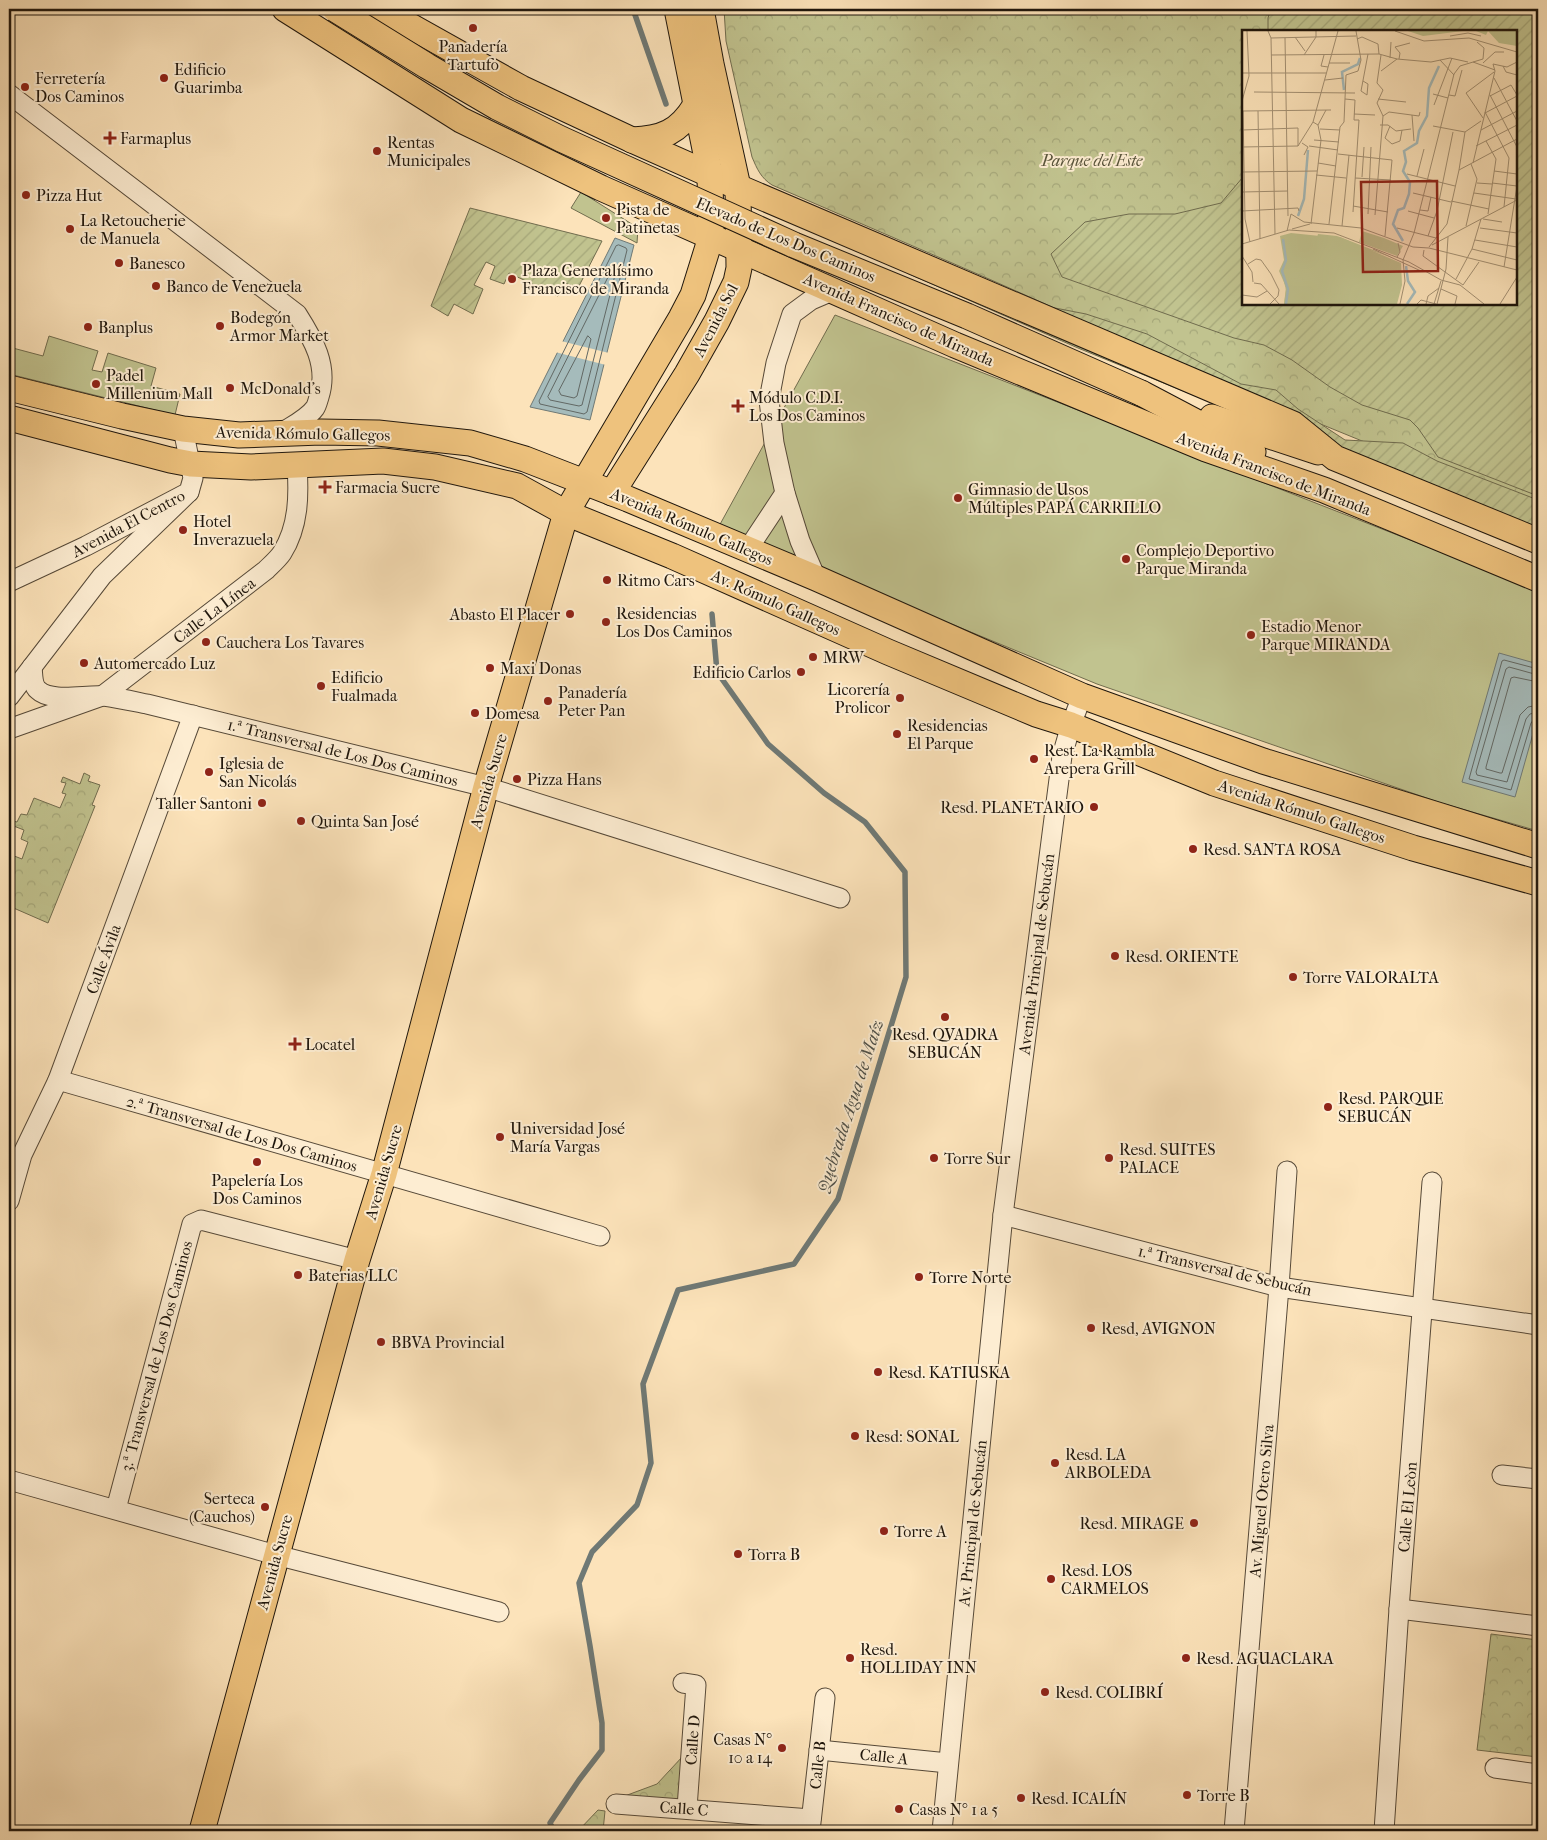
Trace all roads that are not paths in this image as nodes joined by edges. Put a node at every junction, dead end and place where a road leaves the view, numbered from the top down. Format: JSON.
{"nodes":[{"id":1,"x":285,"y":9,"type":"edge"},
{"id":2,"x":335,"y":9,"type":"edge"},
{"id":3,"x":380,"y":9,"type":"edge"},
{"id":4,"x":677,"y":9,"type":"edge"},
{"id":5,"x":701,"y":9,"type":"edge"},
{"id":6,"x":9,"y":94,"type":"edge"},
{"id":7,"x":695,"y":106,"type":"junction"},
{"id":8,"x":628,"y":138,"type":"junction"},
{"id":9,"x":710,"y":174,"type":"junction"},
{"id":10,"x":601,"y":188,"type":"junction"},
{"id":11,"x":738,"y":188,"type":"junction"},
{"id":12,"x":796,"y":212,"type":"junction"},
{"id":13,"x":711,"y":237,"type":"junction"},
{"id":14,"x":739,"y":248,"type":"junction"},
{"id":15,"x":787,"y":270,"type":"junction"},
{"id":16,"x":832,"y":291,"type":"junction"},
{"id":17,"x":9,"y":388,"type":"edge"},
{"id":18,"x":1141,"y":393,"type":"junction"},
{"id":19,"x":9,"y":418,"type":"edge"},
{"id":20,"x":183,"y":429,"type":"junction"},
{"id":21,"x":280,"y":434,"type":"junction"},
{"id":22,"x":1335,"y":458,"type":"junction"},
{"id":23,"x":191,"y":464,"type":"junction"},
{"id":24,"x":297,"y":465,"type":"junction"},
{"id":25,"x":584,"y":481,"type":"junction"},
{"id":26,"x":1324,"y":490,"type":"junction"},
{"id":27,"x":189,"y":492,"type":"junction"},
{"id":28,"x":612,"y":493,"type":"junction"},
{"id":29,"x":785,"y":493,"type":"junction"},
{"id":30,"x":566,"y":513,"type":"junction"},
{"id":31,"x":120,"y":528,"type":"junction"},
{"id":32,"x":1538,"y":541,"type":"edge"},
{"id":33,"x":136,"y":543,"type":"junction"},
{"id":34,"x":86,"y":546,"type":"junction"},
{"id":35,"x":748,"y":549,"type":"junction"},
{"id":36,"x":102,"y":576,"type":"junction"},
{"id":37,"x":816,"y":578,"type":"junction"},
{"id":38,"x":1538,"y":579,"type":"edge"},
{"id":39,"x":9,"y":582,"type":"edge"},
{"id":40,"x":32,"y":667,"type":"junction"},
{"id":41,"x":102,"y":696,"type":"junction"},
{"id":42,"x":1082,"y":696,"type":"junction"},
{"id":43,"x":9,"y":697,"type":"edge"},
{"id":44,"x":193,"y":715,"type":"junction"},
{"id":45,"x":1070,"y":725,"type":"junction"},
{"id":46,"x":9,"y":729,"type":"edge"},
{"id":47,"x":486,"y":787,"type":"junction"},
{"id":48,"x":1538,"y":846,"type":"edge"},
{"id":49,"x":1538,"y":883,"type":"edge"},
{"id":50,"x":840,"y":898,"type":"dead end"},
{"id":51,"x":58,"y":1080,"type":"junction"},
{"id":52,"x":1287,"y":1171,"type":"dead end"},
{"id":53,"x":384,"y":1174,"type":"junction"},
{"id":54,"x":1432,"y":1182,"type":"dead end"},
{"id":55,"x":9,"y":1200,"type":"edge"},
{"id":56,"x":1003,"y":1216,"type":"junction"},
{"id":57,"x":600,"y":1236,"type":"dead end"},
{"id":58,"x":357,"y":1260,"type":"junction"},
{"id":59,"x":1279,"y":1287,"type":"junction"},
{"id":60,"x":1424,"y":1308,"type":"junction"},
{"id":61,"x":1538,"y":1325,"type":"edge"},
{"id":62,"x":1502,"y":1474,"type":"dead end"},
{"id":63,"x":1538,"y":1479,"type":"edge"},
{"id":64,"x":9,"y":1480,"type":"edge"},
{"id":65,"x":116,"y":1509,"type":"junction"},
{"id":66,"x":276,"y":1554,"type":"junction"},
{"id":67,"x":1399,"y":1608,"type":"junction"},
{"id":68,"x":499,"y":1612,"type":"dead end"},
{"id":69,"x":1538,"y":1626,"type":"edge"},
{"id":70,"x":683,"y":1683,"type":"dead end"},
{"id":71,"x":825,"y":1698,"type":"dead end"},
{"id":72,"x":819,"y":1750,"type":"junction"},
{"id":73,"x":948,"y":1763,"type":"junction"},
{"id":74,"x":1495,"y":1768,"type":"dead end"},
{"id":75,"x":1538,"y":1774,"type":"edge"},
{"id":76,"x":616,"y":1804,"type":"dead end"},
{"id":77,"x":687,"y":1808,"type":"junction"},
{"id":78,"x":810,"y":1825,"type":"edge"},
{"id":79,"x":202,"y":1831,"type":"edge"},
{"id":80,"x":942,"y":1831,"type":"edge"},
{"id":81,"x":1234,"y":1831,"type":"edge"},
{"id":82,"x":1384,"y":1831,"type":"edge"}],
"edges":[{"from":1,"to":10,"type":"main road","name":"Avenida Francisco de Miranda"},
{"from":2,"to":18,"type":"main road","name":"Elevado de Los Dos Caminos","bridge":true},
{"from":3,"to":8,"type":"main road"},
{"from":4,"to":7,"type":"main road","name":"Avenida Sol"},
{"from":5,"to":11,"type":"main road","name":"Avenida Sol"},
{"from":6,"to":21,"type":"street"},
{"from":7,"to":8,"type":"main road"},
{"from":7,"to":9,"type":"main road","name":"Avenida Sol"},
{"from":8,"to":9,"type":"main road"},
{"from":8,"to":10,"type":"main road"},
{"from":9,"to":11,"type":"main road"},
{"from":9,"to":13,"type":"main road","name":"Avenida Sol"},
{"from":10,"to":13,"type":"main road","name":"Avenida Francisco de Miranda"},
{"from":11,"to":12,"type":"main road"},
{"from":11,"to":14,"type":"main road","name":"Avenida Sol"},
{"from":12,"to":15,"type":"main road"},
{"from":12,"to":22,"type":"main road"},
{"from":13,"to":14,"type":"main road","name":"Avenida Francisco de Miranda"},
{"from":13,"to":25,"type":"main road","name":"Avenida Sol"},
{"from":14,"to":15,"type":"main road","name":"Avenida Francisco de Miranda"},
{"from":14,"to":28,"type":"main road","name":"Avenida Sol"},
{"from":15,"to":16,"type":"main road","name":"Avenida Francisco de Miranda"},
{"from":16,"to":26,"type":"main road","name":"Avenida Francisco de Miranda"},
{"from":16,"to":29,"type":"street"},
{"from":17,"to":20,"type":"main road","name":"Avenida Rómulo Gallegos"},
{"from":18,"to":22,"type":"main road","name":"Elevado de Los Dos Caminos"},
{"from":18,"to":26,"type":"main road","name":"Elevado de Los Dos Caminos"},
{"from":19,"to":23,"type":"main road","name":"Avenida Rómulo Gallegos"},
{"from":20,"to":21,"type":"main road","name":"Avenida Rómulo Gallegos"},
{"from":20,"to":23,"type":"street","name":"Avenida El Centro"},
{"from":21,"to":25,"type":"main road","name":"Avenida Rómulo Gallegos"},
{"from":22,"to":32,"type":"main road"},
{"from":23,"to":24,"type":"main road","name":"Avenida Rómulo Gallegos"},
{"from":23,"to":27,"type":"street","name":"Avenida El Centro"},
{"from":24,"to":30,"type":"main road","name":"Avenida Rómulo Gallegos"},
{"from":24,"to":41,"type":"street","name":"Calle La Línea"},
{"from":25,"to":28,"type":"main road","name":"Avenida Rómulo Gallegos"},
{"from":25,"to":30,"type":"main road","name":"Avenida Sol"},
{"from":26,"to":38,"type":"main road","name":"Avenida Francisco de Miranda"},
{"from":27,"to":31,"type":"street","name":"Avenida El Centro"},
{"from":27,"to":33,"type":"street"},
{"from":28,"to":30,"type":"main road"},
{"from":28,"to":35,"type":"main road","name":"Avenida Rómulo Gallegos"},
{"from":29,"to":35,"type":"street"},
{"from":29,"to":37,"type":"street"},
{"from":30,"to":45,"type":"main road","name":"Av. Rómulo Gallegos"},
{"from":30,"to":47,"type":"main road","name":"Avenida Sucre"},
{"from":31,"to":33,"type":"street"},
{"from":31,"to":34,"type":"street","name":"Avenida El Centro"},
{"from":33,"to":36,"type":"street"},
{"from":34,"to":36,"type":"street"},
{"from":34,"to":39,"type":"street","name":"Avenida El Centro"},
{"from":35,"to":37,"type":"main road","name":"Avenida Rómulo Gallegos"},
{"from":36,"to":40,"type":"street"},
{"from":37,"to":42,"type":"main road"},
{"from":40,"to":41,"type":"street","name":"1.ª Transversal de Los Dos Caminos"},
{"from":40,"to":43,"type":"street"},
{"from":41,"to":44,"type":"street","name":"1.ª Transversal de Los Dos Caminos"},
{"from":41,"to":46,"type":"street","name":"Calle La Línea"},
{"from":42,"to":45,"type":"street","name":"Avenida Principal de Sebucán"},
{"from":42,"to":48,"type":"main road"},
{"from":44,"to":47,"type":"street","name":"1.ª Transversal de Los Dos Caminos"},
{"from":44,"to":51,"type":"street","name":"Calle Ávila"},
{"from":45,"to":49,"type":"main road","name":"Avenida Rómulo Gallegos"},
{"from":45,"to":56,"type":"street","name":"Avenida Principal de Sebucán"},
{"from":47,"to":50,"type":"street","name":"1.ª Transversal de Los Dos Caminos"},
{"from":47,"to":53,"type":"main road","name":"Avenida Sucre"},
{"from":51,"to":53,"type":"street","name":"2.ª Transversal de Los Dos Caminos"},
{"from":51,"to":55,"type":"street","name":"Calle Ávila"},
{"from":52,"to":59,"type":"street","name":"Av. Miguel Otero Silva"},
{"from":53,"to":57,"type":"street","name":"2.ª Transversal de Los Dos Caminos"},
{"from":53,"to":58,"type":"main road","name":"Avenida Sucre"},
{"from":54,"to":60,"type":"street","name":"Calle El Leòn"},
{"from":56,"to":59,"type":"street","name":"1.ª Transversal de Sebucán"},
{"from":56,"to":73,"type":"street","name":"Av. Principal de Sebucán"},
{"from":58,"to":65,"type":"street","name":"3.ª Transversal de Los Dos Caminos"},
{"from":58,"to":66,"type":"main road","name":"Avenida Sucre"},
{"from":59,"to":60,"type":"street","name":"1.ª Transversal de Sebucán"},
{"from":59,"to":81,"type":"street","name":"Av. Miguel Otero Silva"},
{"from":60,"to":61,"type":"street","name":"1.ª Transversal de Sebucán"},
{"from":60,"to":67,"type":"street","name":"Calle El Leòn"},
{"from":62,"to":63,"type":"street"},
{"from":64,"to":65,"type":"street"},
{"from":65,"to":66,"type":"street"},
{"from":66,"to":68,"type":"street"},
{"from":66,"to":79,"type":"main road","name":"Avenida Sucre"},
{"from":67,"to":69,"type":"street"},
{"from":67,"to":82,"type":"street","name":"Calle El Leòn"},
{"from":70,"to":77,"type":"street","name":"Calle D"},
{"from":71,"to":72,"type":"street","name":"Calle B"},
{"from":72,"to":73,"type":"street","name":"Calle A"},
{"from":72,"to":78,"type":"street","name":"Calle B"},
{"from":73,"to":80,"type":"street","name":"Av. Principal de Sebucán"},
{"from":74,"to":75,"type":"street"},
{"from":76,"to":77,"type":"street","name":"Calle C"},
{"from":77,"to":78,"type":"street","name":"Calle C"}]}
